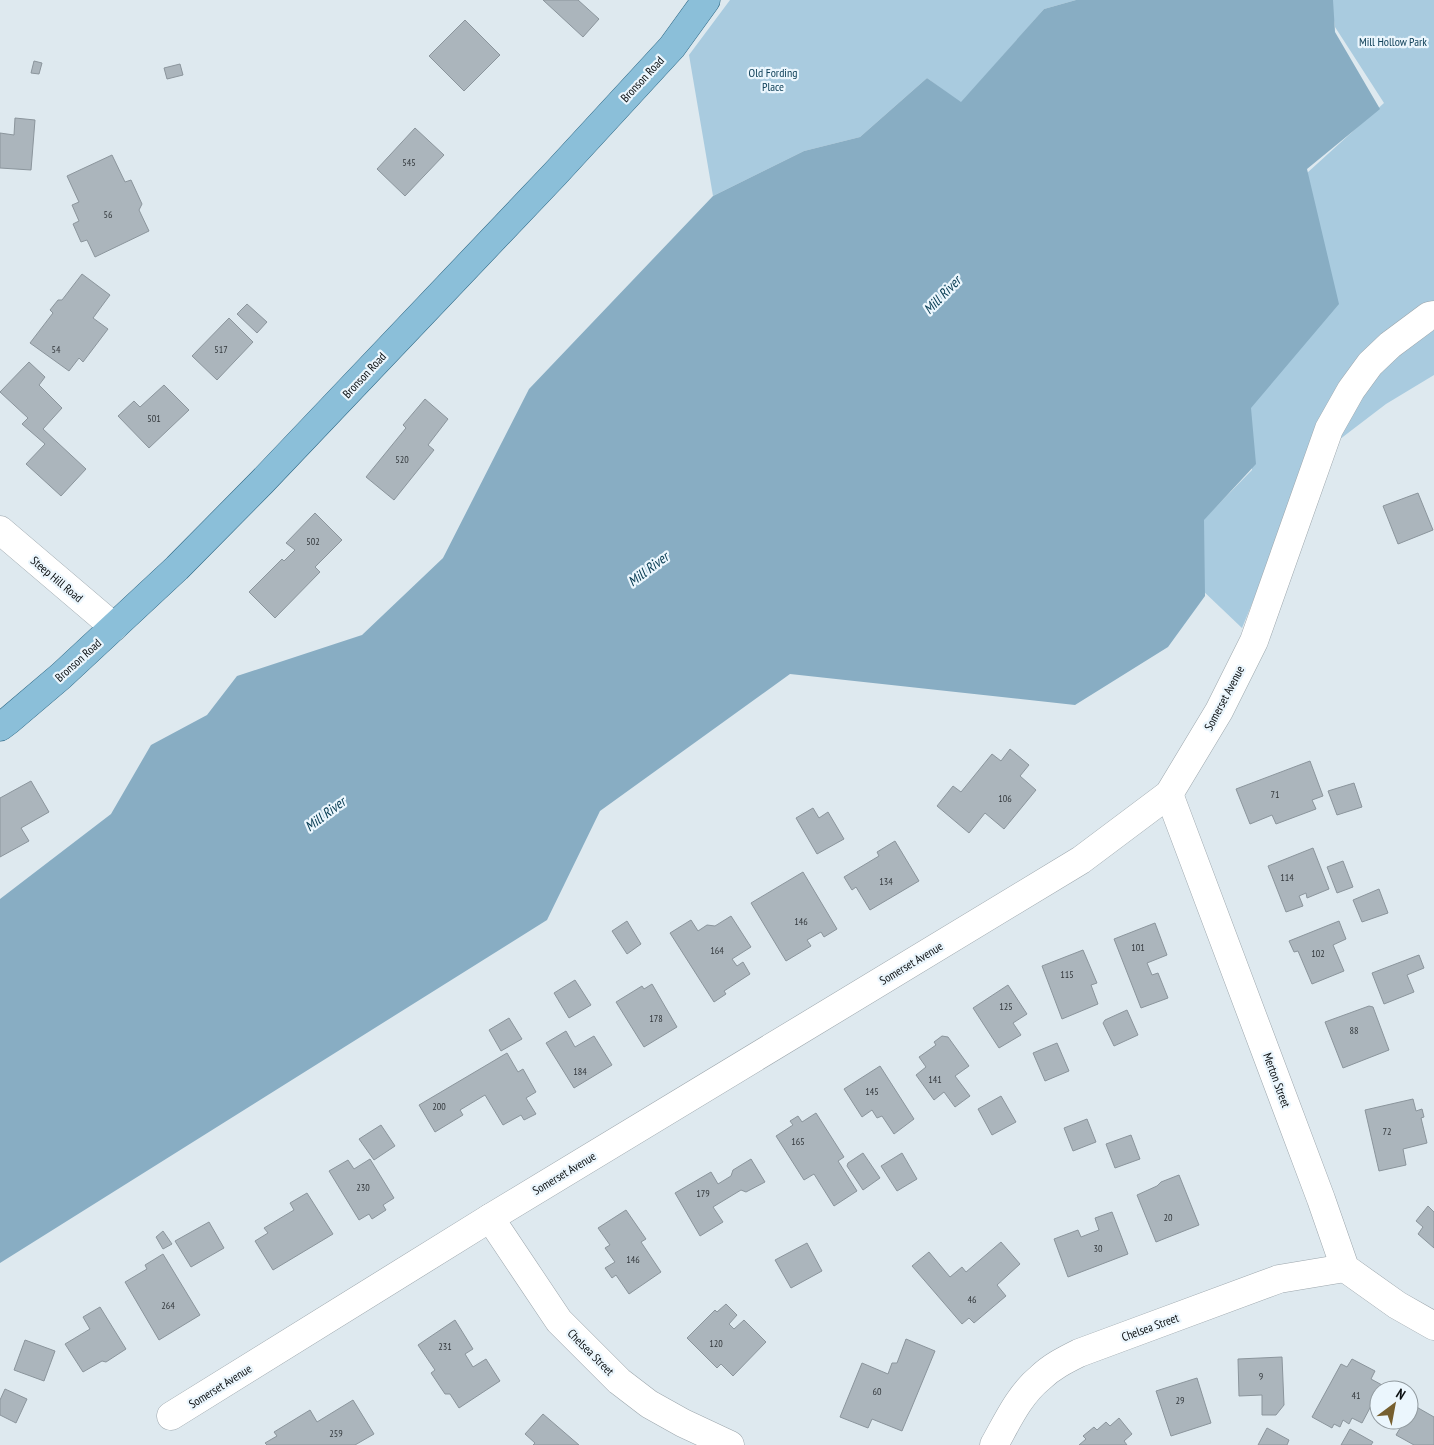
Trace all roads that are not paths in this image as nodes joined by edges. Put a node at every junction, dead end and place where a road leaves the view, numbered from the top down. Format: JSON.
{"nodes":[{"id":1,"x":706,"y":0,"type":"edge"},
{"id":2,"x":1434,"y":315,"type":"edge"},
{"id":3,"x":0,"y":530,"type":"edge"},
{"id":4,"x":114,"y":627,"type":"junction"},
{"id":5,"x":0,"y":726,"type":"edge"},
{"id":6,"x":1169,"y":794,"type":"junction"},
{"id":7,"x":490,"y":1218,"type":"junction"},
{"id":8,"x":1345,"y":1268,"type":"junction"},
{"id":9,"x":1434,"y":1326,"type":"edge"},
{"id":10,"x":171,"y":1416,"type":"dead end"},
{"id":11,"x":730,"y":1445,"type":"edge"},
{"id":12,"x":994,"y":1445,"type":"edge"}],
"edges":[{"from":1,"to":4,"type":"main road","name":"Bronson Road"},
{"from":2,"to":6,"type":"street","name":"Somerset Avenue"},
{"from":3,"to":4,"type":"street","name":"Steep Hill Road"},
{"from":4,"to":5,"type":"main road","name":"Bronson Road"},
{"from":6,"to":7,"type":"street","name":"Somerset Avenue"},
{"from":6,"to":8,"type":"street","name":"Merton Street"},
{"from":7,"to":10,"type":"street","name":"Somerset Avenue"},
{"from":7,"to":11,"type":"street","name":"Chelsea Street"},
{"from":8,"to":9,"type":"street"},
{"from":8,"to":12,"type":"street","name":"Chelsea Street"}]}
